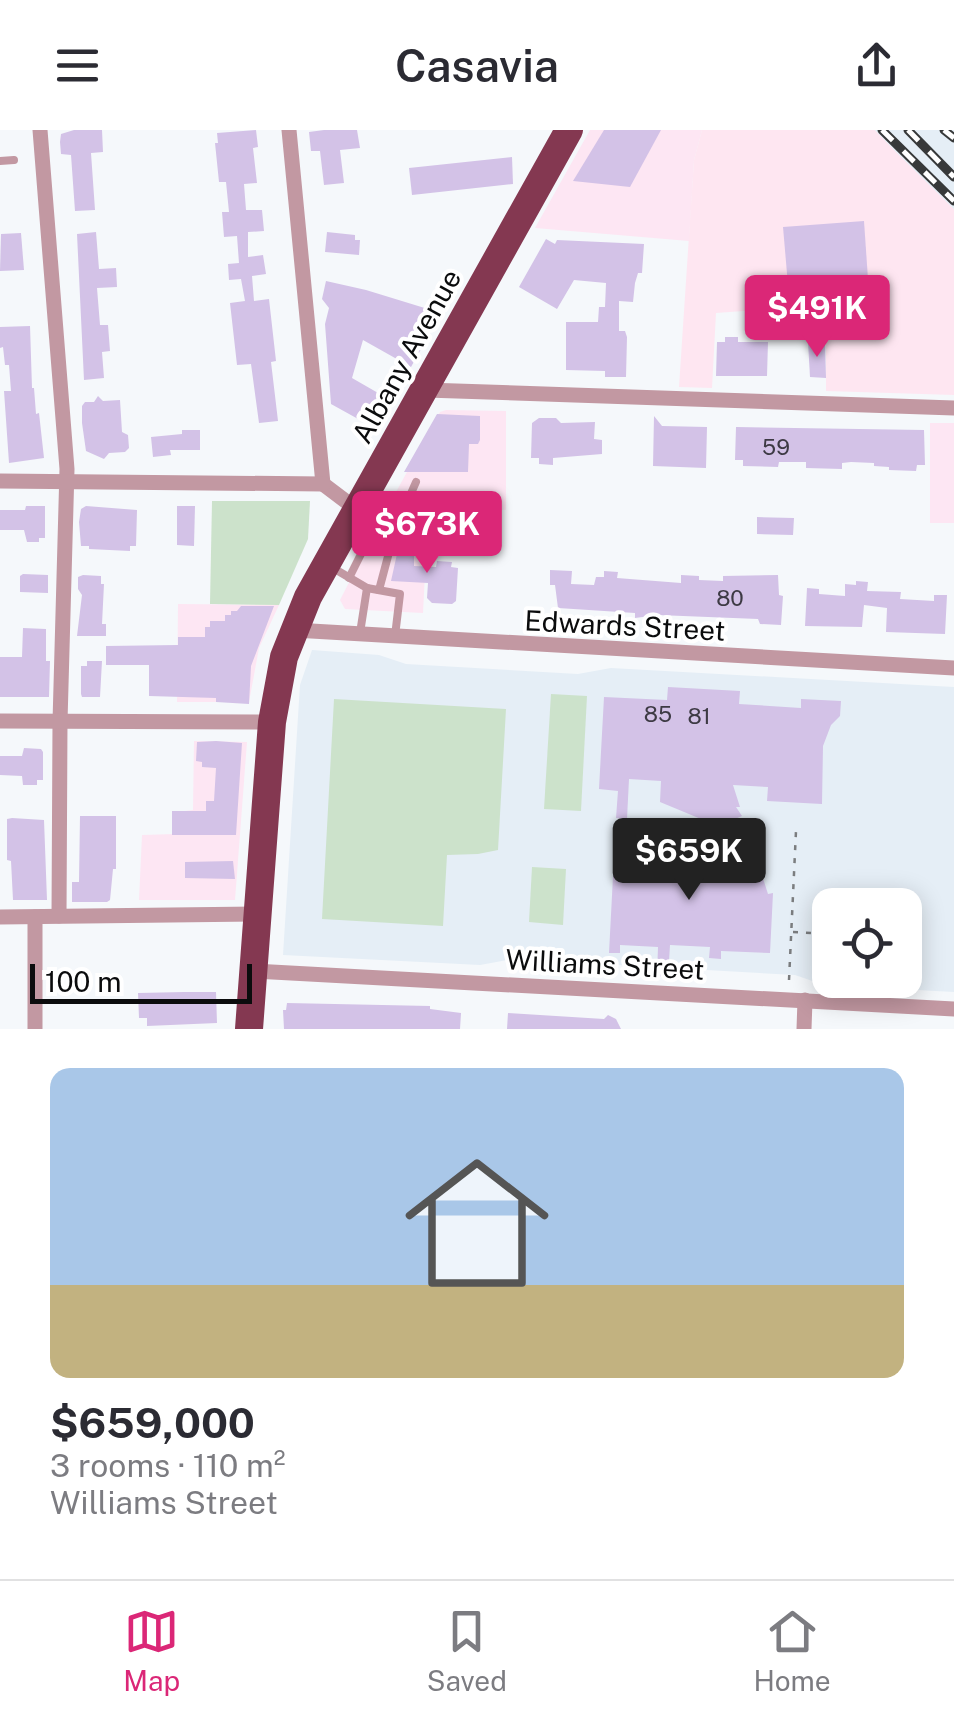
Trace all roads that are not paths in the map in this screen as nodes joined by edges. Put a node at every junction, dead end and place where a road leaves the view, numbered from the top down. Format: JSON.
{"nodes":[{"id":1,"x":40,"y":130,"type":"edge"},
{"id":2,"x":289,"y":130,"type":"edge"},
{"id":3,"x":569,"y":130,"type":"edge"},
{"id":4,"x":0,"y":160,"type":"edge"},
{"id":5,"x":14,"y":160,"type":"dead end"},
{"id":6,"x":426,"y":390,"type":"junction"},
{"id":7,"x":954,"y":408,"type":"edge"},
{"id":8,"x":0,"y":481,"type":"edge"},
{"id":9,"x":66,"y":481,"type":"junction"},
{"id":10,"x":416,"y":482,"type":"dead end"},
{"id":11,"x":324,"y":484,"type":"junction"},
{"id":12,"x":367,"y":507,"type":"junction"},
{"id":13,"x":399,"y":520,"type":"junction"},
{"id":14,"x":338,"y":571,"type":"junction"},
{"id":15,"x":367,"y":588,"type":"junction"},
{"id":16,"x":379,"y":590,"type":"junction"},
{"id":17,"x":294,"y":630,"type":"junction"},
{"id":18,"x":360,"y":634,"type":"junction"},
{"id":19,"x":395,"y":636,"type":"junction"},
{"id":20,"x":954,"y":668,"type":"edge"},
{"id":21,"x":0,"y":721,"type":"edge"},
{"id":22,"x":60,"y":722,"type":"junction"},
{"id":23,"x":272,"y":722,"type":"junction"},
{"id":24,"x":257,"y":914,"type":"junction"},
{"id":25,"x":59,"y":916,"type":"junction"},
{"id":26,"x":0,"y":917,"type":"edge"},
{"id":27,"x":35,"y":918,"type":"junction"},
{"id":28,"x":253,"y":971,"type":"junction"},
{"id":29,"x":805,"y":1000,"type":"junction"},
{"id":30,"x":954,"y":1009,"type":"edge"},
{"id":31,"x":35,"y":1029,"type":"edge"},
{"id":32,"x":249,"y":1029,"type":"edge"},
{"id":33,"x":804,"y":1029,"type":"edge"}],
"edges":[{"from":1,"to":9,"type":"street"},
{"from":2,"to":11,"type":"street"},
{"from":3,"to":6,"type":"highway","name":"Albany Avenue"},
{"from":4,"to":5,"type":"lane"},
{"from":6,"to":7,"type":"street"},
{"from":6,"to":12,"type":"highway","name":"Albany Avenue"},
{"from":8,"to":9,"type":"street"},
{"from":9,"to":11,"type":"street"},
{"from":9,"to":22,"type":"street"},
{"from":10,"to":13,"type":"lane"},
{"from":11,"to":12,"type":"street"},
{"from":12,"to":13,"type":"lane"},
{"from":12,"to":14,"type":"highway","name":"Albany Avenue"},
{"from":13,"to":16,"type":"lane"},
{"from":14,"to":15,"type":"lane"},
{"from":14,"to":17,"type":"highway","name":"Albany Avenue"},
{"from":15,"to":16,"type":"lane"},
{"from":15,"to":18,"type":"lane"},
{"from":16,"to":19,"type":"lane"},
{"from":17,"to":18,"type":"street","name":"Edwards Street"},
{"from":17,"to":23,"type":"highway","name":"Albany Avenue"},
{"from":18,"to":19,"type":"street","name":"Edwards Street"},
{"from":19,"to":20,"type":"street","name":"Edwards Street"},
{"from":21,"to":22,"type":"street"},
{"from":22,"to":23,"type":"street"},
{"from":22,"to":25,"type":"street"},
{"from":23,"to":24,"type":"highway","name":"Albany Avenue"},
{"from":24,"to":25,"type":"street"},
{"from":24,"to":28,"type":"highway","name":"Albany Avenue"},
{"from":25,"to":27,"type":"street"},
{"from":26,"to":27,"type":"street"},
{"from":27,"to":31,"type":"street"},
{"from":28,"to":29,"type":"street","name":"Williams Street"},
{"from":28,"to":32,"type":"highway","name":"Albany Avenue"},
{"from":29,"to":30,"type":"street","name":"Williams Street"},
{"from":29,"to":33,"type":"street"}]}
